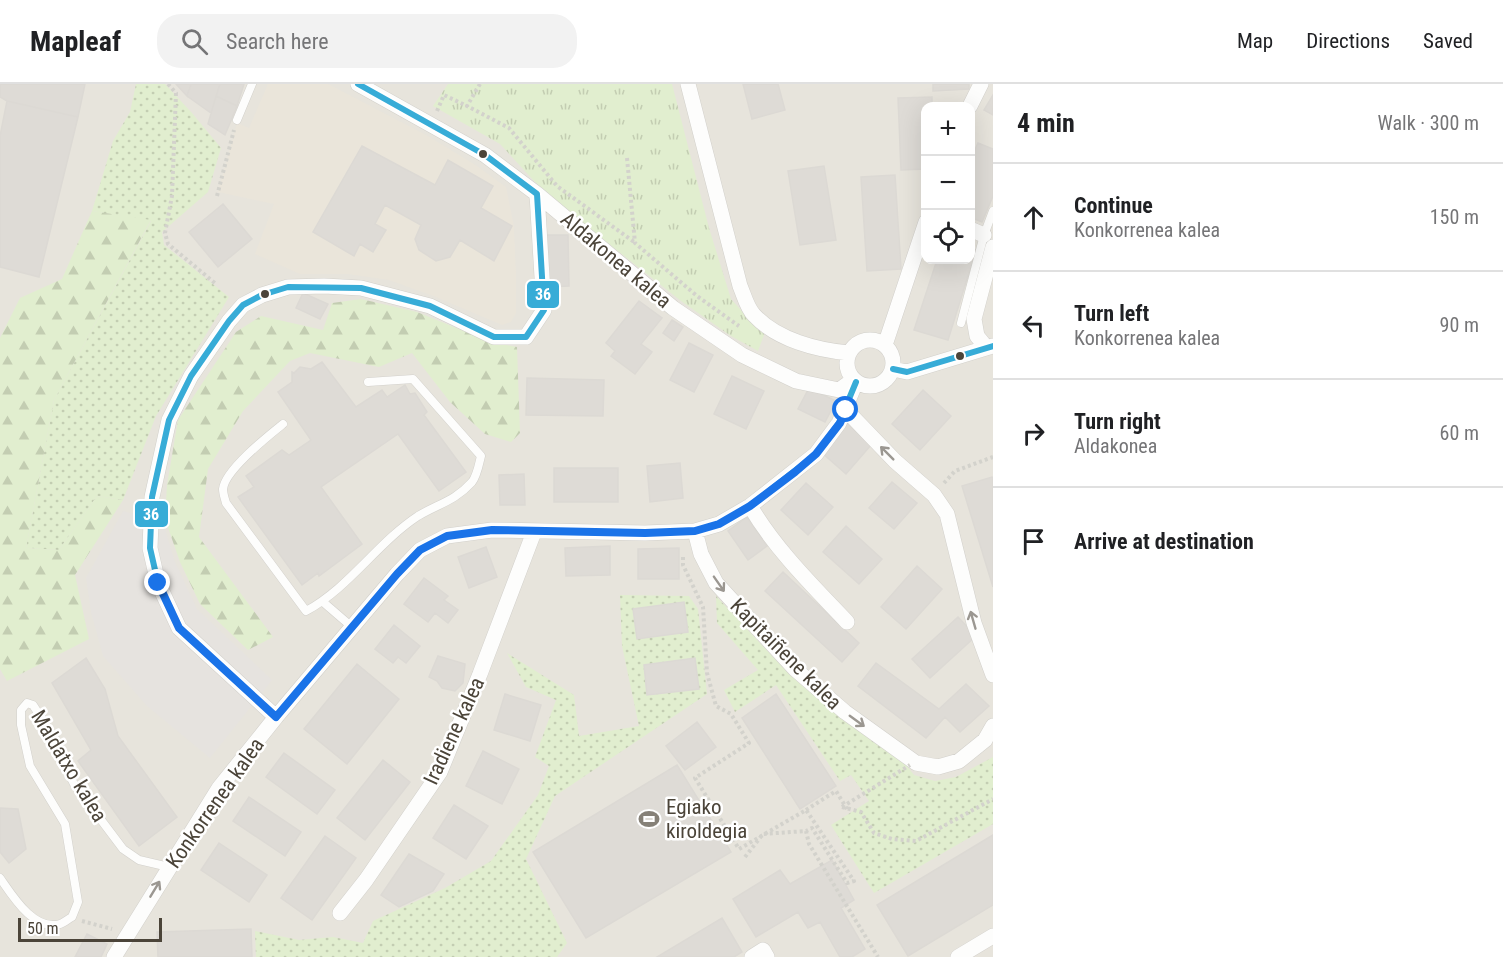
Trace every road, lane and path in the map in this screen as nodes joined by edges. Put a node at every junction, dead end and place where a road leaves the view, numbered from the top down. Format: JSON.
{"nodes":[{"id":1,"x":168,"y":84,"type":"edge"},
{"id":2,"x":252,"y":84,"type":"edge"},
{"id":3,"x":358,"y":84,"type":"edge"},
{"id":4,"x":480,"y":84,"type":"edge"},
{"id":5,"x":688,"y":84,"type":"edge"},
{"id":6,"x":981,"y":84,"type":"edge"},
{"id":7,"x":972,"y":102,"type":"edge"},
{"id":8,"x":467,"y":106,"type":"junction"},
{"id":9,"x":237,"y":120,"type":"joint"},
{"id":10,"x":451,"y":134,"type":"junction"},
{"id":11,"x":627,"y":158,"type":"dead end"},
{"id":12,"x":537,"y":194,"type":"junction"},
{"id":13,"x":217,"y":196,"type":"dead end"},
{"id":14,"x":993,"y":211,"type":"edge"},
{"id":15,"x":921,"y":237,"type":"edge"},
{"id":16,"x":982,"y":237,"type":"edge"},
{"id":17,"x":635,"y":243,"type":"junction"},
{"id":18,"x":216,"y":284,"type":"dead end"},
{"id":19,"x":961,"y":323,"type":"dead end"},
{"id":20,"x":746,"y":331,"type":"dead end"},
{"id":21,"x":885,"y":345,"type":"junction"},
{"id":22,"x":990,"y":347,"type":"edge"},
{"id":23,"x":849,"y":353,"type":"junction"},
{"id":24,"x":893,"y":369,"type":"junction"},
{"id":25,"x":854,"y":381,"type":"junction"},
{"id":26,"x":368,"y":382,"type":"dead end"},
{"id":27,"x":846,"y":410,"type":"junction"},
{"id":28,"x":284,"y":424,"type":"dead end"},
{"id":29,"x":993,"y":457,"type":"edge"},
{"id":30,"x":934,"y":495,"type":"junction"},
{"id":31,"x":750,"y":506,"type":"junction"},
{"id":32,"x":695,"y":531,"type":"junction"},
{"id":33,"x":534,"y":532,"type":"junction"},
{"id":34,"x":683,"y":565,"type":"dead end"},
{"id":35,"x":323,"y":602,"type":"junction"},
{"id":36,"x":847,"y":622,"type":"dead end"},
{"id":37,"x":352,"y":627,"type":"junction"},
{"id":38,"x":993,"y":675,"type":"edge"},
{"id":39,"x":276,"y":717,"type":"junction"},
{"id":40,"x":993,"y":726,"type":"edge"},
{"id":41,"x":910,"y":765,"type":"dead end"},
{"id":42,"x":993,"y":799,"type":"edge"},
{"id":43,"x":806,"y":810,"type":"junction"},
{"id":44,"x":848,"y":810,"type":"junction"},
{"id":45,"x":806,"y":831,"type":"junction"},
{"id":46,"x":763,"y":834,"type":"junction"},
{"id":47,"x":745,"y":857,"type":"dead end"},
{"id":48,"x":169,"y":867,"type":"junction"},
{"id":49,"x":0,"y":878,"type":"edge"},
{"id":50,"x":340,"y":913,"type":"dead end"},
{"id":51,"x":72,"y":917,"type":"junction"},
{"id":52,"x":131,"y":929,"type":"junction"},
{"id":53,"x":993,"y":936,"type":"edge"},
{"id":54,"x":114,"y":957,"type":"edge"},
{"id":55,"x":752,"y":957,"type":"edge"},
{"id":56,"x":766,"y":957,"type":"edge"},
{"id":57,"x":878,"y":957,"type":"edge"},
{"id":58,"x":958,"y":957,"type":"edge"}],
"edges":[{"from":1,"to":18,"type":"path"},
{"from":2,"to":9,"type":"lane"},
{"from":3,"to":10,"type":"street","name":"Aldakonea kalea"},
{"from":4,"to":8,"type":"path"},
{"from":5,"to":23,"type":"street"},
{"from":6,"to":7,"type":"street"},
{"from":8,"to":10,"type":"path"},
{"from":8,"to":17,"type":"path"},
{"from":9,"to":13,"type":"path"},
{"from":10,"to":12,"type":"street","name":"Aldakonea kalea"},
{"from":11,"to":17,"type":"path"},
{"from":12,"to":25,"type":"street","name":"Aldakonea kalea"},
{"from":12,"to":39,"type":"street"},
{"from":14,"to":16,"type":"lane"},
{"from":15,"to":21,"type":"street"},
{"from":16,"to":19,"type":"lane"},
{"from":16,"to":22,"type":"street"},
{"from":17,"to":20,"type":"path"},
{"from":21,"to":23,"type":"street"},
{"from":21,"to":24,"type":"street"},
{"from":22,"to":24,"type":"street"},
{"from":23,"to":25,"type":"street"},
{"from":24,"to":25,"type":"street"},
{"from":25,"to":27,"type":"street","name":"Konkorrenea kalea"},
{"from":26,"to":35,"type":"lane"},
{"from":30,"to":27,"type":"street","one_way":true},
{"from":27,"to":31,"type":"street","name":"Konkorrenea kalea"},
{"from":28,"to":35,"type":"lane"},
{"from":29,"to":30,"type":"path"},
{"from":38,"to":30,"type":"street","one_way":true},
{"from":31,"to":32,"type":"street","name":"Konkorrenea kalea"},
{"from":31,"to":36,"type":"street"},
{"from":32,"to":33,"type":"street","name":"Konkorrenea kalea"},
{"from":32,"to":40,"type":"street","name":"Kapitaiñene kalea","one_way":true},
{"from":33,"to":37,"type":"street","name":"Konkorrenea kalea"},
{"from":33,"to":50,"type":"street","name":"Iradiene kalea"},
{"from":34,"to":46,"type":"path"},
{"from":35,"to":37,"type":"lane"},
{"from":37,"to":39,"type":"street","name":"Konkorrenea kalea"},
{"from":39,"to":48,"type":"street","name":"Konkorrenea kalea"},
{"from":41,"to":44,"type":"path","bridge":true},
{"from":42,"to":44,"type":"path"},
{"from":43,"to":44,"type":"path"},
{"from":43,"to":45,"type":"path"},
{"from":43,"to":46,"type":"path"},
{"from":45,"to":46,"type":"path"},
{"from":45,"to":57,"type":"path"},
{"from":46,"to":47,"type":"path"},
{"from":48,"to":51,"type":"lane","name":"Maldatxo kalea"},
{"from":52,"to":48,"type":"street","name":"Konkorrenea kalea","one_way":true},
{"from":49,"to":51,"type":"lane"},
{"from":51,"to":52,"type":"path"},
{"from":52,"to":54,"type":"street","name":"Konkorrenea kalea"},
{"from":53,"to":58,"type":"street"},
{"from":55,"to":56,"type":"street"}]}
